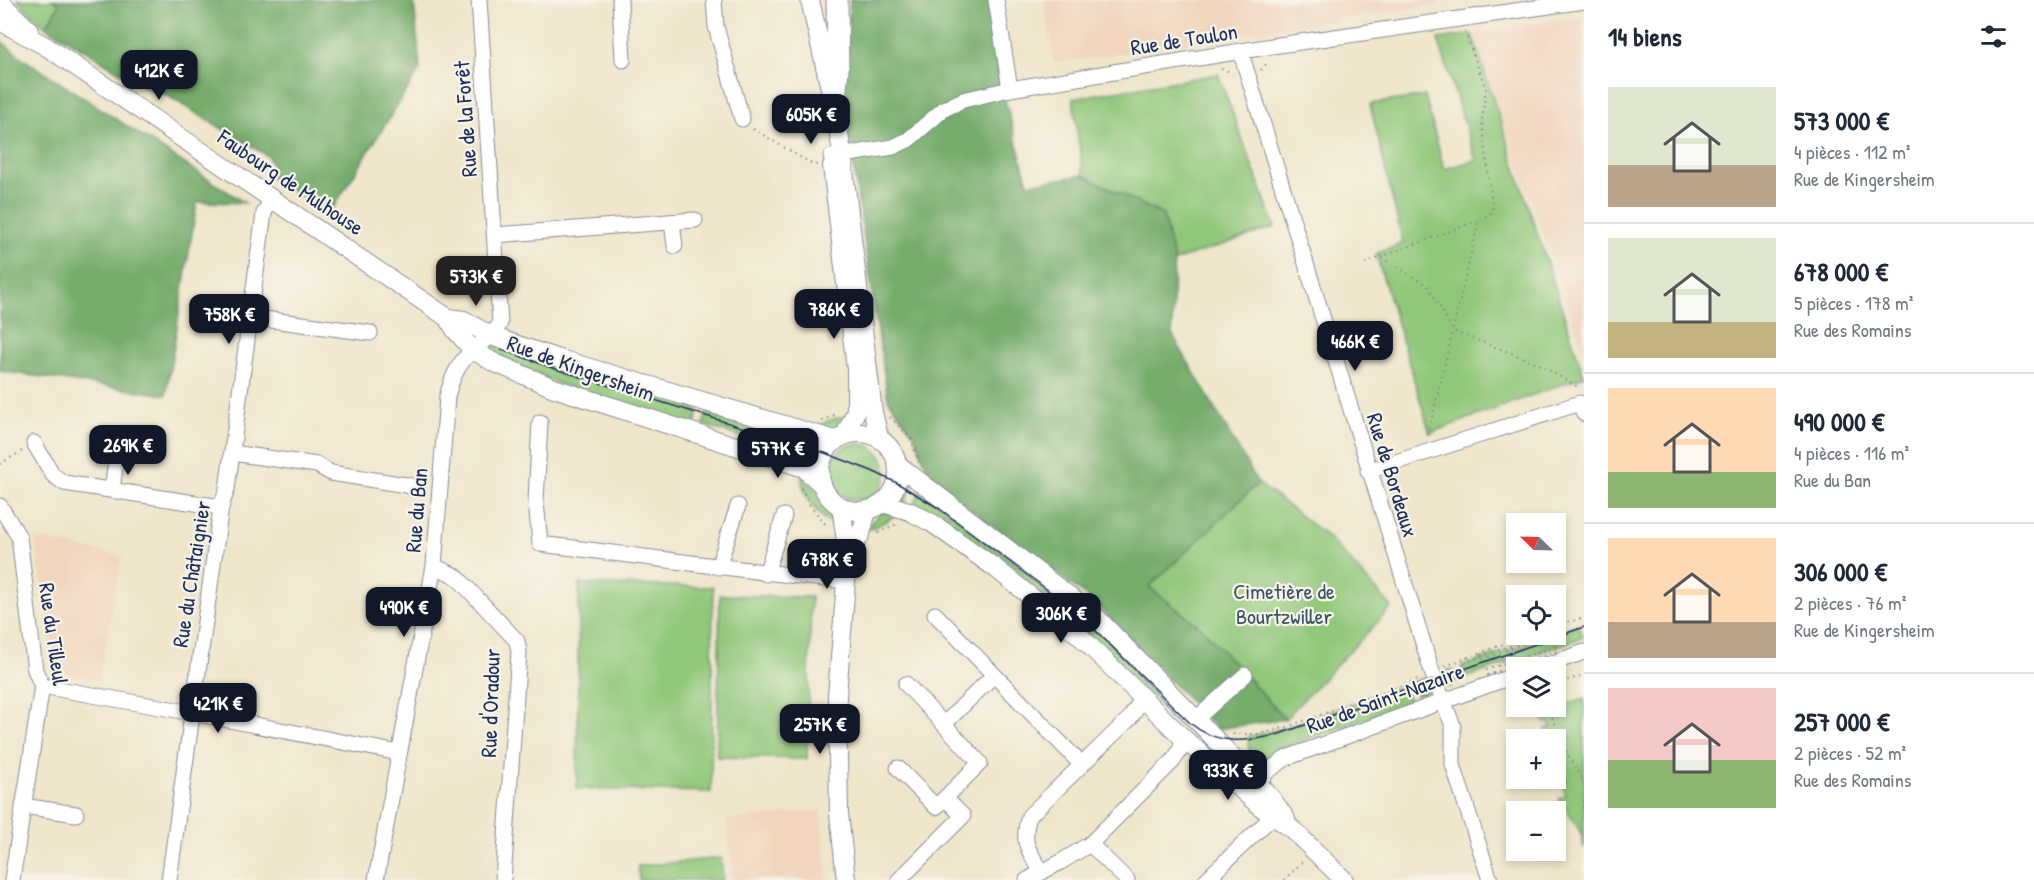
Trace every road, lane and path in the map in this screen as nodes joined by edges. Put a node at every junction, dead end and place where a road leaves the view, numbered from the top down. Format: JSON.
{"nodes":[{"id":1,"x":479,"y":0,"type":"edge"},
{"id":2,"x":620,"y":0,"type":"edge"},
{"id":3,"x":714,"y":0,"type":"edge"},
{"id":4,"x":797,"y":0,"type":"edge"},
{"id":5,"x":810,"y":0,"type":"edge"},
{"id":6,"x":837,"y":0,"type":"edge"},
{"id":7,"x":996,"y":0,"type":"edge"},
{"id":8,"x":1584,"y":1,"type":"edge"},
{"id":9,"x":0,"y":2,"type":"edge"},
{"id":10,"x":1460,"y":19,"type":"junction"},
{"id":11,"x":0,"y":21,"type":"edge"},
{"id":12,"x":47,"y":47,"type":"junction"},
{"id":13,"x":1241,"y":53,"type":"junction"},
{"id":14,"x":623,"y":60,"type":"dead end"},
{"id":15,"x":1269,"y":61,"type":"dead end"},
{"id":16,"x":1215,"y":69,"type":"dead end"},
{"id":17,"x":1235,"y":76,"type":"dead end"},
{"id":18,"x":1259,"y":77,"type":"dead end"},
{"id":19,"x":1010,"y":89,"type":"junction"},
{"id":20,"x":834,"y":106,"type":"junction"},
{"id":21,"x":742,"y":119,"type":"joint"},
{"id":22,"x":835,"y":159,"type":"junction"},
{"id":23,"x":272,"y":198,"type":"junction"},
{"id":24,"x":695,"y":220,"type":"dead end"},
{"id":25,"x":1479,"y":220,"type":"junction"},
{"id":26,"x":672,"y":222,"type":"junction"},
{"id":27,"x":495,"y":235,"type":"junction"},
{"id":28,"x":675,"y":246,"type":"dead end"},
{"id":29,"x":1381,"y":257,"type":"junction"},
{"id":30,"x":1365,"y":263,"type":"dead end"},
{"id":31,"x":249,"y":317,"type":"junction"},
{"id":32,"x":448,"y":318,"type":"junction"},
{"id":33,"x":1453,"y":331,"type":"junction"},
{"id":34,"x":370,"y":333,"type":"dead end"},
{"id":35,"x":491,"y":336,"type":"junction"},
{"id":36,"x":473,"y":350,"type":"junction"},
{"id":37,"x":1582,"y":408,"type":"edge"},
{"id":38,"x":843,"y":410,"type":"dead end"},
{"id":39,"x":885,"y":412,"type":"dead end"},
{"id":40,"x":540,"y":422,"type":"dead end"},
{"id":41,"x":814,"y":425,"type":"dead end"},
{"id":42,"x":119,"y":437,"type":"dead end"},
{"id":43,"x":879,"y":437,"type":"junction"},
{"id":44,"x":840,"y":438,"type":"junction"},
{"id":45,"x":34,"y":443,"type":"joint"},
{"id":46,"x":232,"y":453,"type":"junction"},
{"id":47,"x":1424,"y":453,"type":"junction"},
{"id":48,"x":0,"y":464,"type":"edge"},
{"id":49,"x":898,"y":465,"type":"junction"},
{"id":50,"x":921,"y":466,"type":"dead end"},
{"id":51,"x":1368,"y":471,"type":"junction"},
{"id":52,"x":822,"y":485,"type":"junction"},
{"id":53,"x":412,"y":486,"type":"dead end"},
{"id":54,"x":800,"y":486,"type":"dead end"},
{"id":55,"x":112,"y":490,"type":"junction"},
{"id":56,"x":0,"y":506,"type":"edge"},
{"id":57,"x":738,"y":506,"type":"dead end"},
{"id":58,"x":841,"y":506,"type":"junction"},
{"id":59,"x":221,"y":507,"type":"junction"},
{"id":60,"x":875,"y":507,"type":"junction"},
{"id":61,"x":784,"y":516,"type":"dead end"},
{"id":62,"x":904,"y":520,"type":"dead end"},
{"id":63,"x":831,"y":531,"type":"dead end"},
{"id":64,"x":873,"y":536,"type":"dead end"},
{"id":65,"x":848,"y":556,"type":"junction"},
{"id":66,"x":434,"y":566,"type":"junction"},
{"id":67,"x":718,"y":567,"type":"junction"},
{"id":68,"x":766,"y":574,"type":"junction"},
{"id":69,"x":846,"y":581,"type":"junction"},
{"id":70,"x":934,"y":614,"type":"dead end"},
{"id":71,"x":1584,"y":618,"type":"edge"},
{"id":72,"x":1566,"y":622,"type":"edge"},
{"id":73,"x":1506,"y":643,"type":"edge"},
{"id":74,"x":1506,"y":645,"type":"edge"},
{"id":75,"x":1512,"y":645,"type":"edge"},
{"id":76,"x":1520,"y":645,"type":"edge"},
{"id":77,"x":1564,"y":645,"type":"dead end"},
{"id":78,"x":1584,"y":651,"type":"edge"},
{"id":79,"x":1482,"y":656,"type":"junction"},
{"id":80,"x":1467,"y":657,"type":"junction"},
{"id":81,"x":1566,"y":658,"type":"edge"},
{"id":82,"x":1432,"y":672,"type":"junction"},
{"id":83,"x":994,"y":675,"type":"junction"},
{"id":84,"x":1245,"y":675,"type":"dead end"},
{"id":85,"x":1584,"y":675,"type":"edge"},
{"id":86,"x":1479,"y":676,"type":"dead end"},
{"id":87,"x":1506,"y":679,"type":"edge"},
{"id":88,"x":1566,"y":681,"type":"edge"},
{"id":89,"x":906,"y":684,"type":"dead end"},
{"id":90,"x":42,"y":686,"type":"junction"},
{"id":91,"x":1143,"y":697,"type":"junction"},
{"id":92,"x":1445,"y":701,"type":"junction"},
{"id":93,"x":193,"y":713,"type":"junction"},
{"id":94,"x":1552,"y":717,"type":"edge"},
{"id":95,"x":1196,"y":719,"type":"junction"},
{"id":96,"x":944,"y":724,"type":"junction"},
{"id":97,"x":1211,"y":734,"type":"junction"},
{"id":98,"x":1182,"y":737,"type":"junction"},
{"id":99,"x":399,"y":753,"type":"junction"},
{"id":100,"x":1082,"y":765,"type":"junction"},
{"id":101,"x":898,"y":768,"type":"dead end"},
{"id":102,"x":1584,"y":780,"type":"edge"},
{"id":103,"x":1252,"y":788,"type":"junction"},
{"id":104,"x":945,"y":798,"type":"junction"},
{"id":105,"x":23,"y":806,"type":"junction"},
{"id":106,"x":76,"y":814,"type":"dead end"},
{"id":107,"x":1273,"y":816,"type":"junction"},
{"id":108,"x":1292,"y":829,"type":"junction"},
{"id":109,"x":1090,"y":844,"type":"junction"},
{"id":110,"x":1314,"y":850,"type":"junction"},
{"id":111,"x":1042,"y":872,"type":"junction"},
{"id":112,"x":12,"y":880,"type":"edge"},
{"id":113,"x":169,"y":880,"type":"edge"},
{"id":114,"x":376,"y":880,"type":"edge"},
{"id":115,"x":503,"y":880,"type":"edge"},
{"id":116,"x":846,"y":880,"type":"edge"},
{"id":117,"x":899,"y":880,"type":"edge"},
{"id":118,"x":1027,"y":880,"type":"edge"},
{"id":119,"x":1127,"y":880,"type":"edge"},
{"id":120,"x":1206,"y":880,"type":"edge"},
{"id":121,"x":1284,"y":880,"type":"edge"},
{"id":122,"x":1344,"y":880,"type":"edge"},
{"id":123,"x":1490,"y":880,"type":"edge"}],
"edges":[{"from":1,"to":27,"type":"street","name":"Rue de la Forêt"},
{"from":2,"to":14,"type":"street"},
{"from":3,"to":21,"type":"street"},
{"from":4,"to":22,"type":"main road"},
{"from":5,"to":20,"type":"main road"},
{"from":6,"to":20,"type":"highway"},
{"from":7,"to":19,"type":"street"},
{"from":8,"to":10,"type":"street","name":"Rue de Toulon"},
{"from":9,"to":12,"type":"main road","name":"Faubourg de Mulhouse"},
{"from":10,"to":13,"type":"street","name":"Rue de Toulon"},
{"from":10,"to":25,"type":"path"},
{"from":11,"to":12,"type":"main road","name":"Faubourg de Mulhouse"},
{"from":12,"to":23,"type":"main road","name":"Faubourg de Mulhouse"},
{"from":13,"to":19,"type":"street","name":"Rue de Toulon"},
{"from":13,"to":51,"type":"street","name":"Rue de Bordeaux"},
{"from":15,"to":18,"type":"path"},
{"from":16,"to":17,"type":"path"},
{"from":19,"to":22,"type":"street","name":"Rue de Toulon"},
{"from":20,"to":22,"type":"main road"},
{"from":21,"to":22,"type":"path"},
{"from":22,"to":43,"type":"main road"},
{"from":22,"to":44,"type":"main road"},
{"from":23,"to":31,"type":"street","name":"Rue du Châtaignier"},
{"from":23,"to":32,"type":"main road","name":"Faubourg de Mulhouse"},
{"from":24,"to":26,"type":"street"},
{"from":25,"to":29,"type":"path"},
{"from":25,"to":33,"type":"path"},
{"from":26,"to":27,"type":"street"},
{"from":26,"to":28,"type":"street"},
{"from":27,"to":35,"type":"street","name":"Rue de la Forêt"},
{"from":29,"to":30,"type":"path"},
{"from":29,"to":33,"type":"path"},
{"from":31,"to":34,"type":"street"},
{"from":31,"to":46,"type":"street","name":"Rue du Châtaignier"},
{"from":32,"to":35,"type":"main road","name":"Rue de Kingersheim"},
{"from":32,"to":36,"type":"main road","name":"Rue de Kingersheim"},
{"from":33,"to":37,"type":"path"},
{"from":33,"to":47,"type":"path"},
{"from":35,"to":36,"type":"street","name":"Rue du Ban"},
{"from":35,"to":44,"type":"main road","name":"Rue de Kingersheim"},
{"from":36,"to":52,"type":"main road","name":"Rue de Kingersheim"},
{"from":36,"to":66,"type":"street","name":"Rue du Ban"},
{"from":37,"to":47,"type":"street"},
{"from":38,"to":41,"type":"path"},
{"from":39,"to":50,"type":"path"},
{"from":40,"to":67,"type":"street"},
{"from":42,"to":55,"type":"street"},
{"from":43,"to":44,"type":"main road"},
{"from":43,"to":49,"type":"main road"},
{"from":44,"to":52,"type":"main road"},
{"from":45,"to":48,"type":"path"},
{"from":45,"to":55,"type":"street"},
{"from":46,"to":53,"type":"street"},
{"from":46,"to":59,"type":"street","name":"Rue du Châtaignier"},
{"from":47,"to":51,"type":"street"},
{"from":49,"to":60,"type":"main road"},
{"from":49,"to":95,"type":"main road"},
{"from":51,"to":82,"type":"street","name":"Rue de Bordeaux"},
{"from":52,"to":58,"type":"main road"},
{"from":54,"to":63,"type":"path"},
{"from":55,"to":59,"type":"street"},
{"from":56,"to":90,"type":"street","name":"Rue du Tilleul"},
{"from":57,"to":67,"type":"street"},
{"from":58,"to":60,"type":"main road"},
{"from":58,"to":65,"type":"main road"},
{"from":59,"to":93,"type":"street","name":"Rue du Châtaignier"},
{"from":60,"to":65,"type":"main road"},
{"from":60,"to":91,"type":"main road"},
{"from":61,"to":68,"type":"street"},
{"from":62,"to":64,"type":"path"},
{"from":65,"to":69,"type":"main road"},
{"from":66,"to":99,"type":"street","name":"Rue du Ban"},
{"from":66,"to":115,"type":"street","name":"Rue d'Oradour"},
{"from":67,"to":68,"type":"street"},
{"from":68,"to":69,"type":"street"},
{"from":69,"to":116,"type":"main road"},
{"from":70,"to":83,"type":"street"},
{"from":71,"to":72,"type":"path"},
{"from":73,"to":80,"type":"path"},
{"from":74,"to":79,"type":"path"},
{"from":75,"to":79,"type":"path"},
{"from":76,"to":79,"type":"path"},
{"from":77,"to":86,"type":"path"},
{"from":78,"to":81,"type":"street"},
{"from":79,"to":80,"type":"path"},
{"from":80,"to":82,"type":"path"},
{"from":82,"to":92,"type":"street","name":"Rue de Bordeaux"},
{"from":82,"to":97,"type":"path"},
{"from":83,"to":96,"type":"street"},
{"from":83,"to":100,"type":"street"},
{"from":84,"to":95,"type":"street"},
{"from":85,"to":88,"type":"path"},
{"from":87,"to":92,"type":"street","name":"Rue de Saint-Nazaire"},
{"from":89,"to":96,"type":"street"},
{"from":90,"to":93,"type":"street"},
{"from":90,"to":105,"type":"street","name":"Rue du Tilleul"},
{"from":91,"to":98,"type":"main road"},
{"from":91,"to":100,"type":"street"},
{"from":92,"to":103,"type":"street","name":"Rue de Saint-Nazaire"},
{"from":92,"to":123,"type":"street","name":"Rue de Bordeaux"},
{"from":93,"to":99,"type":"street"},
{"from":93,"to":113,"type":"street","name":"Rue du Châtaignier"},
{"from":94,"to":102,"type":"path"},
{"from":95,"to":97,"type":"main road"},
{"from":96,"to":104,"type":"street"},
{"from":97,"to":103,"type":"main road"},
{"from":98,"to":103,"type":"main road"},
{"from":98,"to":109,"type":"street"},
{"from":99,"to":114,"type":"street","name":"Rue du Ban"},
{"from":100,"to":111,"type":"street"},
{"from":101,"to":104,"type":"street"},
{"from":103,"to":107,"type":"main road"},
{"from":103,"to":108,"type":"main road"},
{"from":104,"to":117,"type":"street"},
{"from":105,"to":106,"type":"street"},
{"from":105,"to":112,"type":"street","name":"Rue du Tilleul"},
{"from":107,"to":108,"type":"main road"},
{"from":107,"to":120,"type":"street"},
{"from":108,"to":110,"type":"main road"},
{"from":109,"to":111,"type":"street"},
{"from":109,"to":119,"type":"street"},
{"from":110,"to":121,"type":"path"},
{"from":110,"to":122,"type":"main road"},
{"from":111,"to":118,"type":"street"}]}
